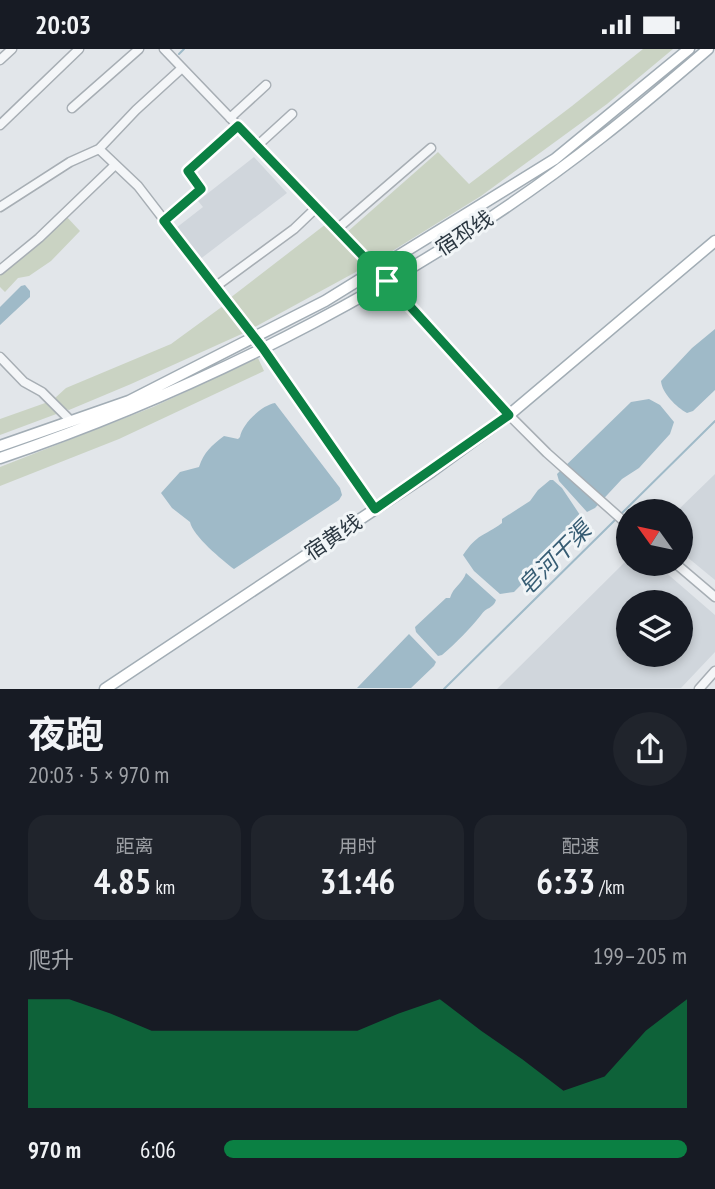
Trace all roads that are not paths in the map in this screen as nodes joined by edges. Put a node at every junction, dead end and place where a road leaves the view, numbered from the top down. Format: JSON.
{"nodes":[{"id":1,"x":12,"y":49,"type":"edge"},
{"id":2,"x":79,"y":49,"type":"edge"},
{"id":3,"x":139,"y":49,"type":"edge"},
{"id":4,"x":164,"y":49,"type":"edge"},
{"id":5,"x":689,"y":49,"type":"edge"},
{"id":6,"x":708,"y":49,"type":"edge"},
{"id":7,"x":0,"y":60,"type":"edge"},
{"id":8,"x":182,"y":68,"type":"junction"},
{"id":9,"x":266,"y":85,"type":"dead end"},
{"id":10,"x":72,"y":108,"type":"dead end"},
{"id":11,"x":292,"y":114,"type":"dead end"},
{"id":12,"x":230,"y":118,"type":"junction"},
{"id":13,"x":0,"y":125,"type":"edge"},
{"id":14,"x":238,"y":126,"type":"junction"},
{"id":15,"x":257,"y":146,"type":"junction"},
{"id":16,"x":431,"y":148,"type":"dead end"},
{"id":17,"x":99,"y":149,"type":"junction"},
{"id":18,"x":116,"y":165,"type":"junction"},
{"id":19,"x":0,"y":207,"type":"edge"},
{"id":20,"x":316,"y":208,"type":"junction"},
{"id":21,"x":164,"y":221,"type":"junction"},
{"id":22,"x":337,"y":229,"type":"junction"},
{"id":23,"x":715,"y":241,"type":"edge"},
{"id":24,"x":376,"y":270,"type":"junction"},
{"id":25,"x":0,"y":271,"type":"edge"},
{"id":26,"x":387,"y":281,"type":"junction"},
{"id":27,"x":215,"y":287,"type":"junction"},
{"id":28,"x":254,"y":338,"type":"junction"},
{"id":29,"x":262,"y":347,"type":"junction"},
{"id":30,"x":0,"y":358,"type":"edge"},
{"id":31,"x":509,"y":415,"type":"junction"},
{"id":32,"x":71,"y":421,"type":"junction"},
{"id":33,"x":0,"y":446,"type":"edge"},
{"id":34,"x":0,"y":458,"type":"edge"},
{"id":35,"x":375,"y":509,"type":"junction"},
{"id":36,"x":616,"y":515,"type":"edge"},
{"id":37,"x":690,"y":576,"type":"edge"},
{"id":38,"x":715,"y":597,"type":"edge"},
{"id":39,"x":715,"y":671,"type":"edge"},
{"id":40,"x":105,"y":688,"type":"edge"},
{"id":41,"x":699,"y":688,"type":"edge"}],
"edges":[{"from":1,"to":7,"type":"street"},
{"from":2,"to":13,"type":"street"},
{"from":3,"to":10,"type":"street"},
{"from":4,"to":8,"type":"street"},
{"from":5,"to":24,"type":"main road","name":"宿邳线"},
{"from":6,"to":26,"type":"main road","name":"宿邳线"},
{"from":8,"to":12,"type":"street"},
{"from":8,"to":17,"type":"street"},
{"from":9,"to":12,"type":"street"},
{"from":11,"to":15,"type":"street"},
{"from":12,"to":14,"type":"street"},
{"from":14,"to":15,"type":"street"},
{"from":14,"to":21,"type":"street"},
{"from":15,"to":20,"type":"street"},
{"from":16,"to":22,"type":"street"},
{"from":17,"to":18,"type":"street"},
{"from":17,"to":19,"type":"street"},
{"from":18,"to":21,"type":"street"},
{"from":18,"to":25,"type":"street"},
{"from":20,"to":22,"type":"street"},
{"from":20,"to":27,"type":"street"},
{"from":21,"to":27,"type":"street"},
{"from":22,"to":24,"type":"street"},
{"from":23,"to":31,"type":"main road","name":"宿黄线"},
{"from":24,"to":26,"type":"street"},
{"from":24,"to":28,"type":"main road","name":"宿邳线"},
{"from":26,"to":29,"type":"main road","name":"宿邳线"},
{"from":26,"to":31,"type":"street"},
{"from":27,"to":28,"type":"street"},
{"from":28,"to":29,"type":"street"},
{"from":28,"to":32,"type":"main road","name":"宿邳线"},
{"from":29,"to":34,"type":"main road","name":"宿邳线"},
{"from":29,"to":35,"type":"street"},
{"from":30,"to":32,"type":"street"},
{"from":31,"to":35,"type":"main road","name":"宿黄线"},
{"from":31,"to":36,"type":"street"},
{"from":32,"to":33,"type":"main road","name":"宿邳线"},
{"from":35,"to":40,"type":"main road","name":"宿黄线"},
{"from":37,"to":38,"type":"street"},
{"from":39,"to":41,"type":"street"}]}
